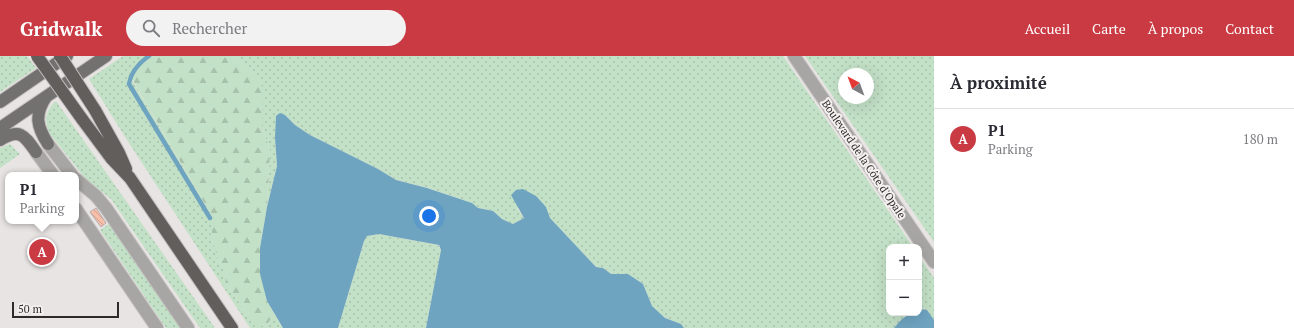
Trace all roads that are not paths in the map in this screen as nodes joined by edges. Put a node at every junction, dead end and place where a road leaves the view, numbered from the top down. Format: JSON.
{"nodes":[{"id":1,"x":38,"y":56,"type":"edge"},
{"id":2,"x":60,"y":56,"type":"edge"},
{"id":3,"x":68,"y":56,"type":"edge"},
{"id":4,"x":106,"y":56,"type":"edge"},
{"id":5,"x":794,"y":56,"type":"edge"},
{"id":6,"x":48,"y":96,"type":"junction"},
{"id":7,"x":0,"y":102,"type":"edge"},
{"id":8,"x":0,"y":128,"type":"edge"},
{"id":9,"x":0,"y":140,"type":"edge"},
{"id":10,"x":48,"y":144,"type":"joint"},
{"id":11,"x":36,"y":152,"type":"joint"},
{"id":12,"x":51,"y":172,"type":"edge"},
{"id":13,"x":70,"y":172,"type":"edge"},
{"id":14,"x":130,"y":178,"type":"junction"},
{"id":15,"x":79,"y":182,"type":"edge"},
{"id":16,"x":79,"y":213,"type":"edge"},
{"id":17,"x":934,"y":262,"type":"edge"},
{"id":18,"x":157,"y":328,"type":"edge"},
{"id":19,"x":188,"y":328,"type":"edge"},
{"id":20,"x":232,"y":328,"type":"edge"}],
"edges":[{"from":1,"to":14,"type":"highway","bridge":true},
{"from":2,"to":14,"type":"highway","bridge":true},
{"from":3,"to":7,"type":"main road"},
{"from":4,"to":6,"type":"main road"},
{"from":5,"to":17,"type":"lane","name":"Boulevard de la Côte d'Opale"},
{"from":6,"to":8,"type":"main road"},
{"from":6,"to":10,"type":"main road"},
{"from":9,"to":11,"type":"main road"},
{"from":10,"to":13,"type":"lane"},
{"from":11,"to":12,"type":"lane"},
{"from":14,"to":20,"type":"highway"},
{"from":15,"to":19,"type":"lane"},
{"from":16,"to":18,"type":"lane"}]}
